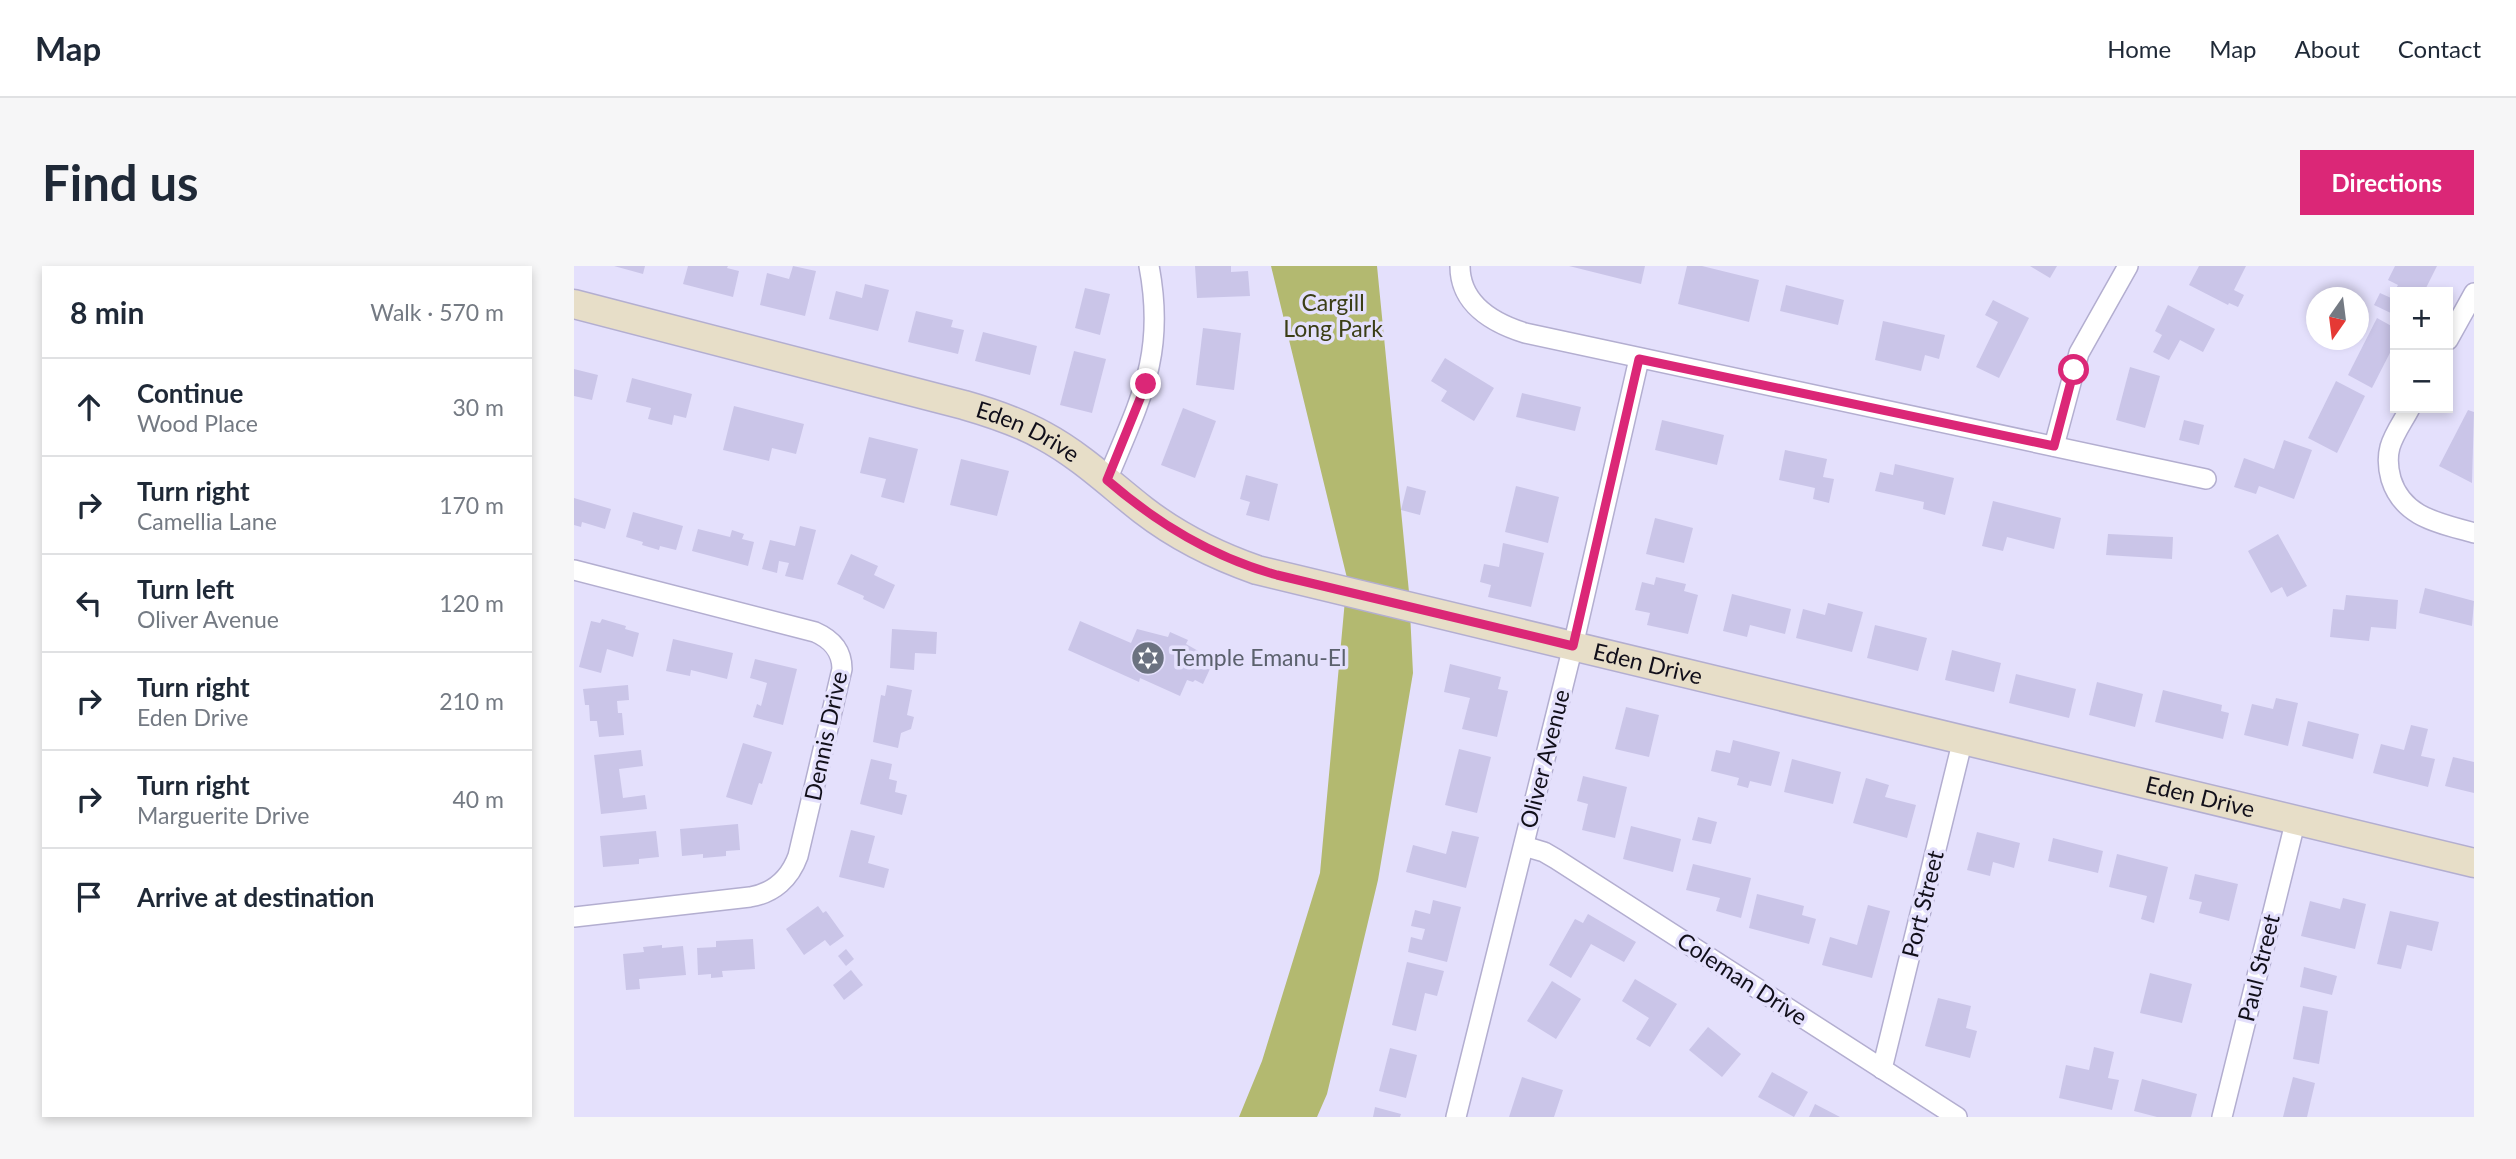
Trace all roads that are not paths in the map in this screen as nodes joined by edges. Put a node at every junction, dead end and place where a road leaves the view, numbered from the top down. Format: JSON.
{"nodes":[{"id":1,"x":1149,"y":266,"type":"edge"},
{"id":2,"x":1460,"y":266,"type":"edge"},
{"id":3,"x":2128,"y":266,"type":"edge"},
{"id":4,"x":2474,"y":293,"type":"edge"},
{"id":5,"x":574,"y":304,"type":"edge"},
{"id":6,"x":2453,"y":331,"type":"edge"},
{"id":7,"x":1639,"y":359,"type":"junction"},
{"id":8,"x":2407,"y":413,"type":"edge"},
{"id":9,"x":2054,"y":446,"type":"junction"},
{"id":10,"x":2206,"y":479,"type":"dead end"},
{"id":11,"x":1107,"y":480,"type":"junction"},
{"id":12,"x":2474,"y":533,"type":"edge"},
{"id":13,"x":574,"y":570,"type":"edge"},
{"id":14,"x":1573,"y":646,"type":"junction"},
{"id":15,"x":1963,"y":739,"type":"junction"},
{"id":16,"x":2296,"y":819,"type":"junction"},
{"id":17,"x":1524,"y":846,"type":"junction"},
{"id":18,"x":2474,"y":863,"type":"edge"},
{"id":19,"x":574,"y":917,"type":"edge"},
{"id":20,"x":1882,"y":1069,"type":"junction"},
{"id":21,"x":1456,"y":1117,"type":"edge"},
{"id":22,"x":1957,"y":1117,"type":"edge"},
{"id":23,"x":2222,"y":1117,"type":"edge"}],
"edges":[{"from":1,"to":11,"type":"street"},
{"from":2,"to":7,"type":"street"},
{"from":3,"to":9,"type":"street"},
{"from":4,"to":6,"type":"street"},
{"from":5,"to":11,"type":"street","name":"Eden Drive"},
{"from":7,"to":9,"type":"street"},
{"from":7,"to":14,"type":"street","name":"Oliver Avenue"},
{"from":8,"to":12,"type":"street"},
{"from":9,"to":10,"type":"street"},
{"from":11,"to":14,"type":"street","name":"Eden Drive"},
{"from":13,"to":19,"type":"street","name":"Dennis Drive"},
{"from":14,"to":15,"type":"street","name":"Eden Drive"},
{"from":14,"to":17,"type":"street","name":"Oliver Avenue"},
{"from":15,"to":16,"type":"street","name":"Eden Drive"},
{"from":15,"to":20,"type":"street","name":"Port Street"},
{"from":16,"to":18,"type":"street","name":"Eden Drive"},
{"from":16,"to":23,"type":"street","name":"Paul Street"},
{"from":17,"to":20,"type":"street","name":"Coleman Drive"},
{"from":17,"to":21,"type":"street","name":"Oliver Avenue"},
{"from":20,"to":22,"type":"street","name":"Coleman Drive"}]}
